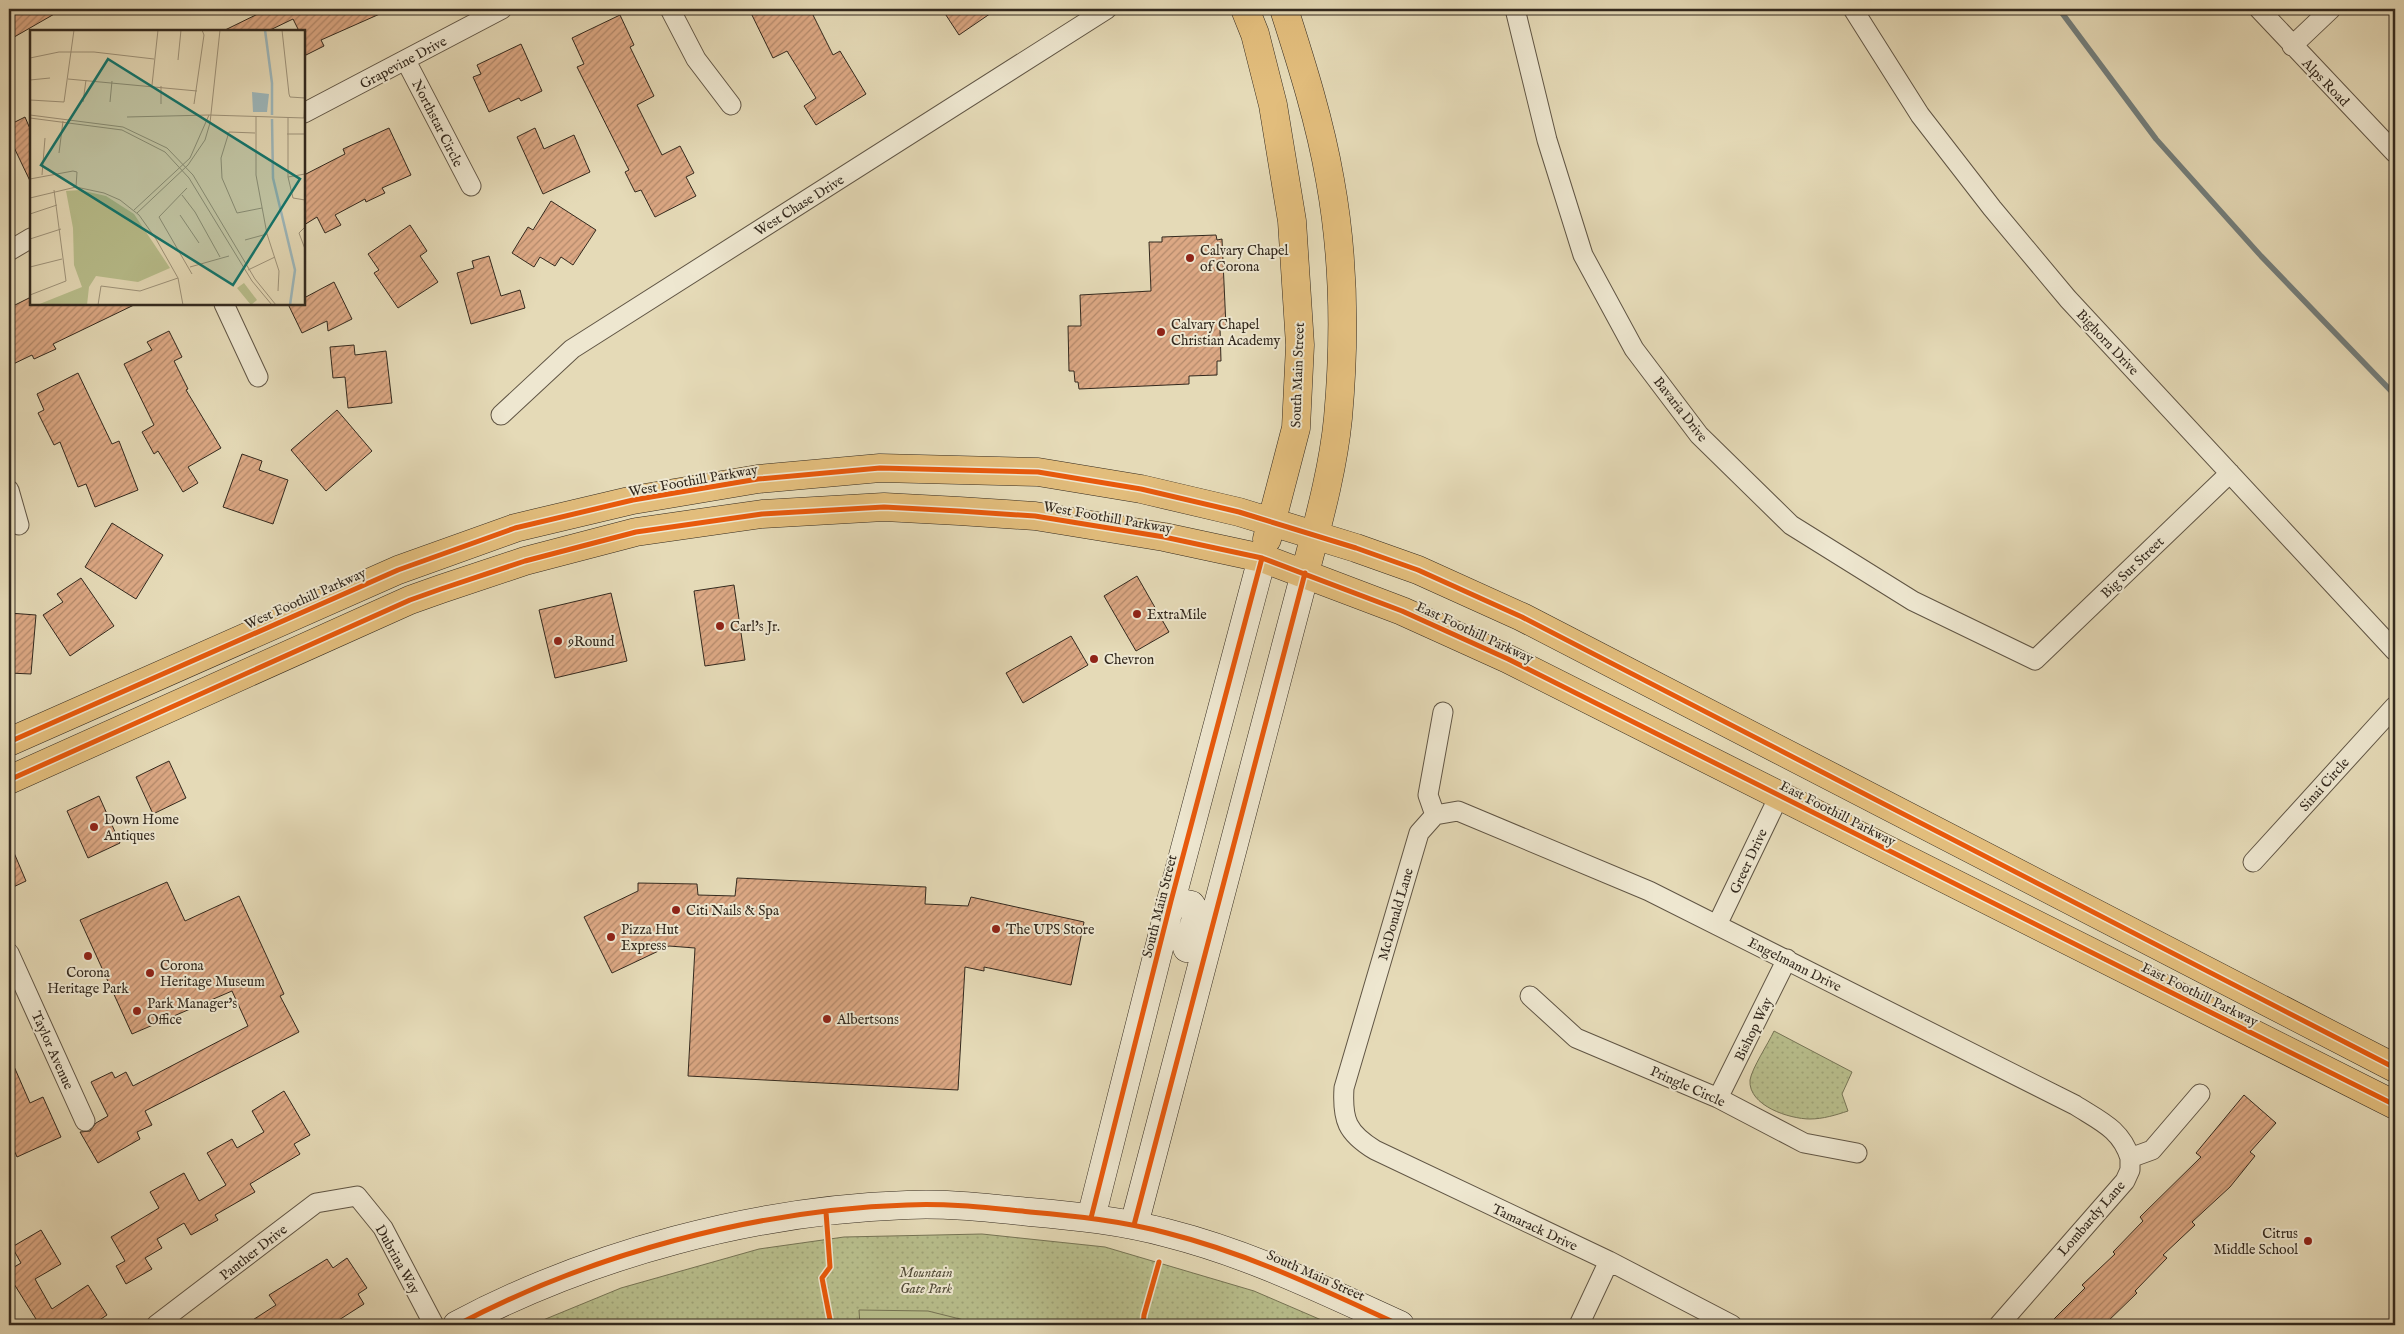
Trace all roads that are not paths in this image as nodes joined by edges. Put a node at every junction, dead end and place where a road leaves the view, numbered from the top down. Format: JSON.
{"nodes":[{"id":1,"x":502,"y":9,"type":"edge"},
{"id":2,"x":670,"y":9,"type":"edge"},
{"id":3,"x":1107,"y":9,"type":"edge"},
{"id":4,"x":1245,"y":9,"type":"edge"},
{"id":5,"x":1284,"y":9,"type":"edge"},
{"id":6,"x":1515,"y":9,"type":"edge"},
{"id":7,"x":1853,"y":9,"type":"edge"},
{"id":8,"x":2259,"y":9,"type":"edge"},
{"id":9,"x":2332,"y":9,"type":"edge"},
{"id":10,"x":2292,"y":46,"type":"junction"},
{"id":11,"x":406,"y":61,"type":"junction"},
{"id":12,"x":731,"y":105,"type":"dead end"},
{"id":13,"x":305,"y":112,"type":"edge"},
{"id":14,"x":2395,"y":154,"type":"edge"},
{"id":15,"x":471,"y":186,"type":"dead end"},
{"id":16,"x":30,"y":239,"type":"edge"},
{"id":17,"x":9,"y":251,"type":"edge"},
{"id":18,"x":224,"y":305,"type":"edge"},
{"id":19,"x":258,"y":377,"type":"dead end"},
{"id":20,"x":501,"y":415,"type":"dead end"},
{"id":21,"x":2230,"y":473,"type":"junction"},
{"id":22,"x":9,"y":490,"type":"edge"},
{"id":23,"x":1272,"y":522,"type":"junction"},
{"id":24,"x":19,"y":525,"type":"dead end"},
{"id":25,"x":1315,"y":535,"type":"junction"},
{"id":26,"x":1262,"y":558,"type":"junction"},
{"id":27,"x":1305,"y":573,"type":"junction"},
{"id":28,"x":2395,"y":651,"type":"edge"},
{"id":29,"x":2034,"y":660,"type":"joint"},
{"id":30,"x":2395,"y":706,"type":"edge"},
{"id":31,"x":1443,"y":712,"type":"dead end"},
{"id":32,"x":9,"y":742,"type":"edge"},
{"id":33,"x":9,"y":780,"type":"edge"},
{"id":34,"x":1779,"y":796,"type":"junction"},
{"id":35,"x":1435,"y":815,"type":"junction"},
{"id":36,"x":2253,"y":862,"type":"dead end"},
{"id":37,"x":2012,"y":872,"type":"junction"},
{"id":38,"x":1171,"y":901,"type":"junction"},
{"id":39,"x":1717,"y":925,"type":"junction"},
{"id":40,"x":9,"y":953,"type":"edge"},
{"id":41,"x":1787,"y":959,"type":"junction"},
{"id":42,"x":1530,"y":996,"type":"dead end"},
{"id":43,"x":1192,"y":997,"type":"junction"},
{"id":44,"x":2395,"y":1068,"type":"edge"},
{"id":45,"x":2200,"y":1094,"type":"dead end"},
{"id":46,"x":1718,"y":1098,"type":"junction"},
{"id":47,"x":2395,"y":1105,"type":"edge"},
{"id":48,"x":85,"y":1121,"type":"dead end"},
{"id":49,"x":1345,"y":1122,"type":"joint"},
{"id":50,"x":1857,"y":1152,"type":"dead end"},
{"id":51,"x":2130,"y":1158,"type":"junction"},
{"id":52,"x":357,"y":1196,"type":"joint"},
{"id":53,"x":1091,"y":1218,"type":"junction"},
{"id":54,"x":1134,"y":1225,"type":"junction"},
{"id":55,"x":1609,"y":1261,"type":"junction"},
{"id":56,"x":156,"y":1325,"type":"edge"},
{"id":57,"x":434,"y":1325,"type":"edge"},
{"id":58,"x":457,"y":1325,"type":"edge"},
{"id":59,"x":1400,"y":1325,"type":"edge"},
{"id":60,"x":1579,"y":1325,"type":"edge"},
{"id":61,"x":1732,"y":1325,"type":"edge"},
{"id":62,"x":1999,"y":1325,"type":"edge"}],
"edges":[{"from":1,"to":11,"type":"street","name":"Grapevine Drive"},
{"from":2,"to":12,"type":"street"},
{"from":3,"to":20,"type":"street","name":"West Chase Drive"},
{"from":4,"to":23,"type":"main road","name":"South Main Street"},
{"from":5,"to":25,"type":"main road"},
{"from":6,"to":29,"type":"street","name":"Bavaria Drive"},
{"from":7,"to":21,"type":"street","name":"Bighorn Drive"},
{"from":8,"to":10,"type":"street","name":"Alps Road"},
{"from":9,"to":10,"type":"street"},
{"from":10,"to":14,"type":"street","name":"Alps Road"},
{"from":11,"to":13,"type":"street","name":"Grapevine Drive"},
{"from":11,"to":15,"type":"street","name":"Northstar Circle"},
{"from":16,"to":17,"type":"street"},
{"from":18,"to":19,"type":"street"},
{"from":21,"to":28,"type":"street","name":"Bighorn Drive"},
{"from":21,"to":29,"type":"street","name":"Big Sur Street"},
{"from":22,"to":24,"type":"street"},
{"from":23,"to":25,"type":"main road","name":"East Foothill Parkway"},
{"from":23,"to":26,"type":"main road","name":"South Main Street"},
{"from":23,"to":32,"type":"main road","name":"West Foothill Parkway"},
{"from":25,"to":27,"type":"main road"},
{"from":25,"to":37,"type":"main road","name":"East Foothill Parkway"},
{"from":26,"to":27,"type":"main road","name":"East Foothill Parkway"},
{"from":26,"to":33,"type":"main road","name":"West Foothill Parkway"},
{"from":26,"to":38,"type":"main road","name":"South Main Street"},
{"from":27,"to":34,"type":"main road","name":"East Foothill Parkway"},
{"from":27,"to":43,"type":"main road"},
{"from":30,"to":36,"type":"street","name":"Sinai Circle"},
{"from":31,"to":35,"type":"street"},
{"from":34,"to":37,"type":"main road"},
{"from":34,"to":39,"type":"street","name":"Greer Drive"},
{"from":34,"to":47,"type":"main road","name":"East Foothill Parkway"},
{"from":35,"to":39,"type":"street","name":"Engelmann Drive"},
{"from":35,"to":49,"type":"street","name":"McDonald Lane"},
{"from":37,"to":44,"type":"main road","name":"East Foothill Parkway"},
{"from":38,"to":43,"type":"main road"},
{"from":38,"to":53,"type":"main road","name":"South Main Street"},
{"from":39,"to":41,"type":"street","name":"Engelmann Drive"},
{"from":40,"to":48,"type":"street","name":"Taylor Avenue"},
{"from":41,"to":46,"type":"street","name":"Bishop Way"},
{"from":41,"to":51,"type":"street","name":"Engelmann Drive"},
{"from":42,"to":46,"type":"street","name":"Pringle Circle"},
{"from":43,"to":54,"type":"main road"},
{"from":45,"to":51,"type":"street"},
{"from":46,"to":50,"type":"street","name":"Pringle Circle"},
{"from":49,"to":55,"type":"street","name":"Tamarack Drive"},
{"from":51,"to":62,"type":"street","name":"Lombardy Lane"},
{"from":52,"to":56,"type":"street","name":"Panther Drive"},
{"from":52,"to":57,"type":"street","name":"Dubrina Way"},
{"from":53,"to":54,"type":"main road","name":"South Main Street"},
{"from":53,"to":58,"type":"main road"},
{"from":54,"to":59,"type":"main road","name":"South Main Street"},
{"from":55,"to":60,"type":"street"},
{"from":55,"to":61,"type":"street","name":"Tamarack Drive"}]}
